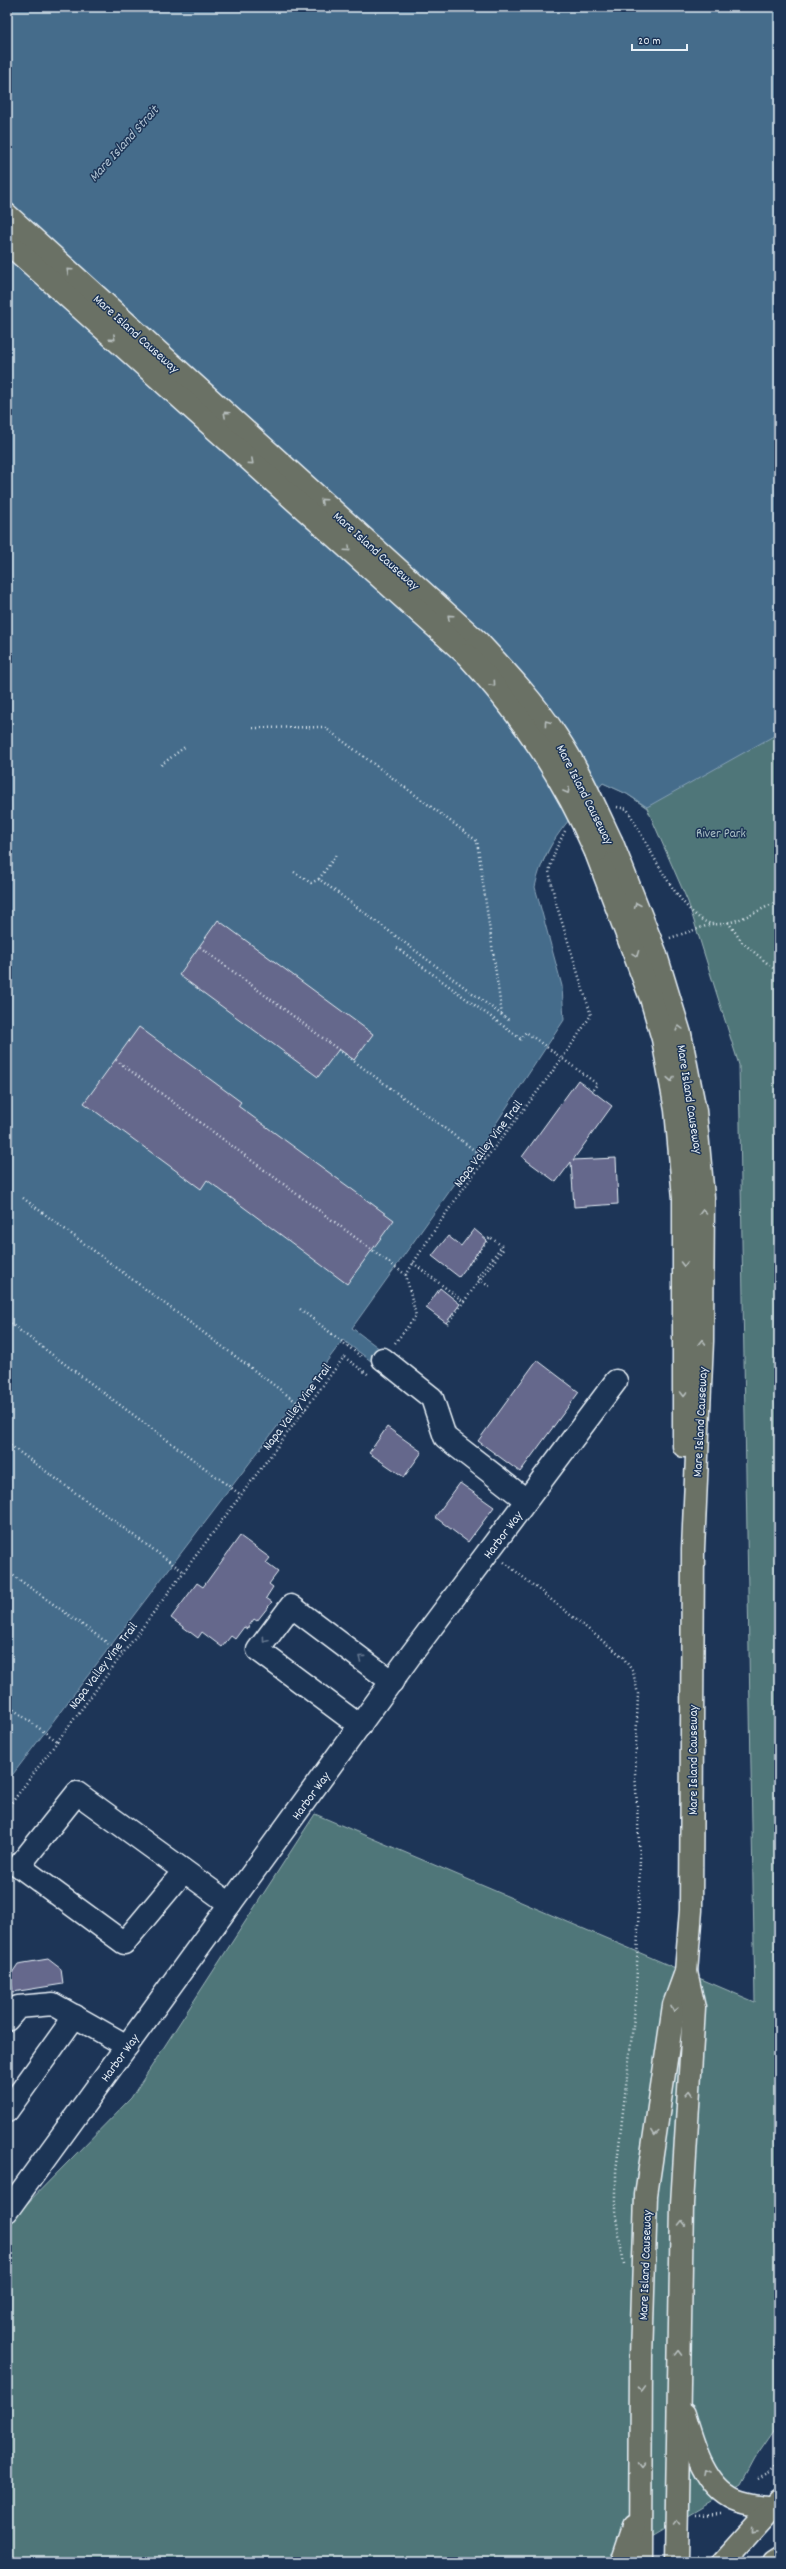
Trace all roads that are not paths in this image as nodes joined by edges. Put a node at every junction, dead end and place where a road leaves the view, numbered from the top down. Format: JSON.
{"nodes":[{"id":1,"x":7,"y":215,"type":"edge"},
{"id":2,"x":7,"y":242,"type":"edge"},
{"id":3,"x":604,"y":848,"type":"junction"},
{"id":4,"x":380,"y":1363,"type":"road end"},
{"id":5,"x":616,"y":1381,"type":"dead end"},
{"id":6,"x":526,"y":1500,"type":"junction"},
{"id":7,"x":693,"y":1549,"type":"junction"},
{"id":8,"x":392,"y":1682,"type":"junction"},
{"id":9,"x":360,"y":1726,"type":"junction"},
{"id":10,"x":184,"y":1871,"type":"junction"},
{"id":11,"x":230,"y":1904,"type":"junction"},
{"id":12,"x":686,"y":1972,"type":"junction"},
{"id":13,"x":75,"y":2016,"type":"junction"},
{"id":14,"x":7,"y":2020,"type":"edge"},
{"id":15,"x":127,"y":2046,"type":"junction"},
{"id":16,"x":7,"y":2111,"type":"edge"},
{"id":17,"x":7,"y":2211,"type":"edge"},
{"id":18,"x":678,"y":2392,"type":"junction"},
{"id":19,"x":641,"y":2500,"type":"junction"},
{"id":20,"x":775,"y":2504,"type":"edge"},
{"id":21,"x":779,"y":2558,"type":"edge"},
{"id":22,"x":622,"y":2562,"type":"edge"},
{"id":23,"x":640,"y":2562,"type":"edge"},
{"id":24,"x":676,"y":2562,"type":"edge"},
{"id":25,"x":723,"y":2562,"type":"edge"},
{"id":26,"x":773,"y":2562,"type":"edge"}],
"edges":[{"from":3,"to":1,"type":"main road","name":"Mare Island Causeway","one_way":true,"bridge":true},
{"from":2,"to":3,"type":"main road","name":"Mare Island Causeway","one_way":true,"bridge":true},
{"from":3,"to":7,"type":"main road","name":"Mare Island Causeway","one_way":true},
{"from":7,"to":3,"type":"main road","name":"Mare Island Causeway","one_way":true},
{"from":4,"to":6,"type":"street"},
{"from":5,"to":6,"type":"street","name":"Harbor Way"},
{"from":6,"to":8,"type":"street","name":"Harbor Way"},
{"from":7,"to":12,"type":"main road","name":"Mare Island Causeway"},
{"from":8,"to":9,"type":"street","name":"Harbor Way"},
{"from":8,"to":9,"type":"street","one_way":true},
{"from":9,"to":11,"type":"street","name":"Harbor Way"},
{"from":10,"to":10,"type":"street"},
{"from":10,"to":11,"type":"street"},
{"from":11,"to":15,"type":"street","name":"Harbor Way"},
{"from":18,"to":12,"type":"main road","name":"Mare Island Causeway","one_way":true},
{"from":12,"to":19,"type":"main road","name":"Mare Island Causeway","one_way":true},
{"from":13,"to":14,"type":"street"},
{"from":13,"to":15,"type":"street"},
{"from":13,"to":16,"type":"street"},
{"from":15,"to":17,"type":"street","name":"Harbor Way"},
{"from":20,"to":18,"type":"main road","one_way":true},
{"from":24,"to":18,"type":"main road","name":"Mare Island Causeway","one_way":true},
{"from":19,"to":22,"type":"main road"},
{"from":19,"to":23,"type":"main road","name":"Mare Island Causeway"},
{"from":20,"to":25,"type":"main road","one_way":true},
{"from":21,"to":26,"type":"main road"}]}
